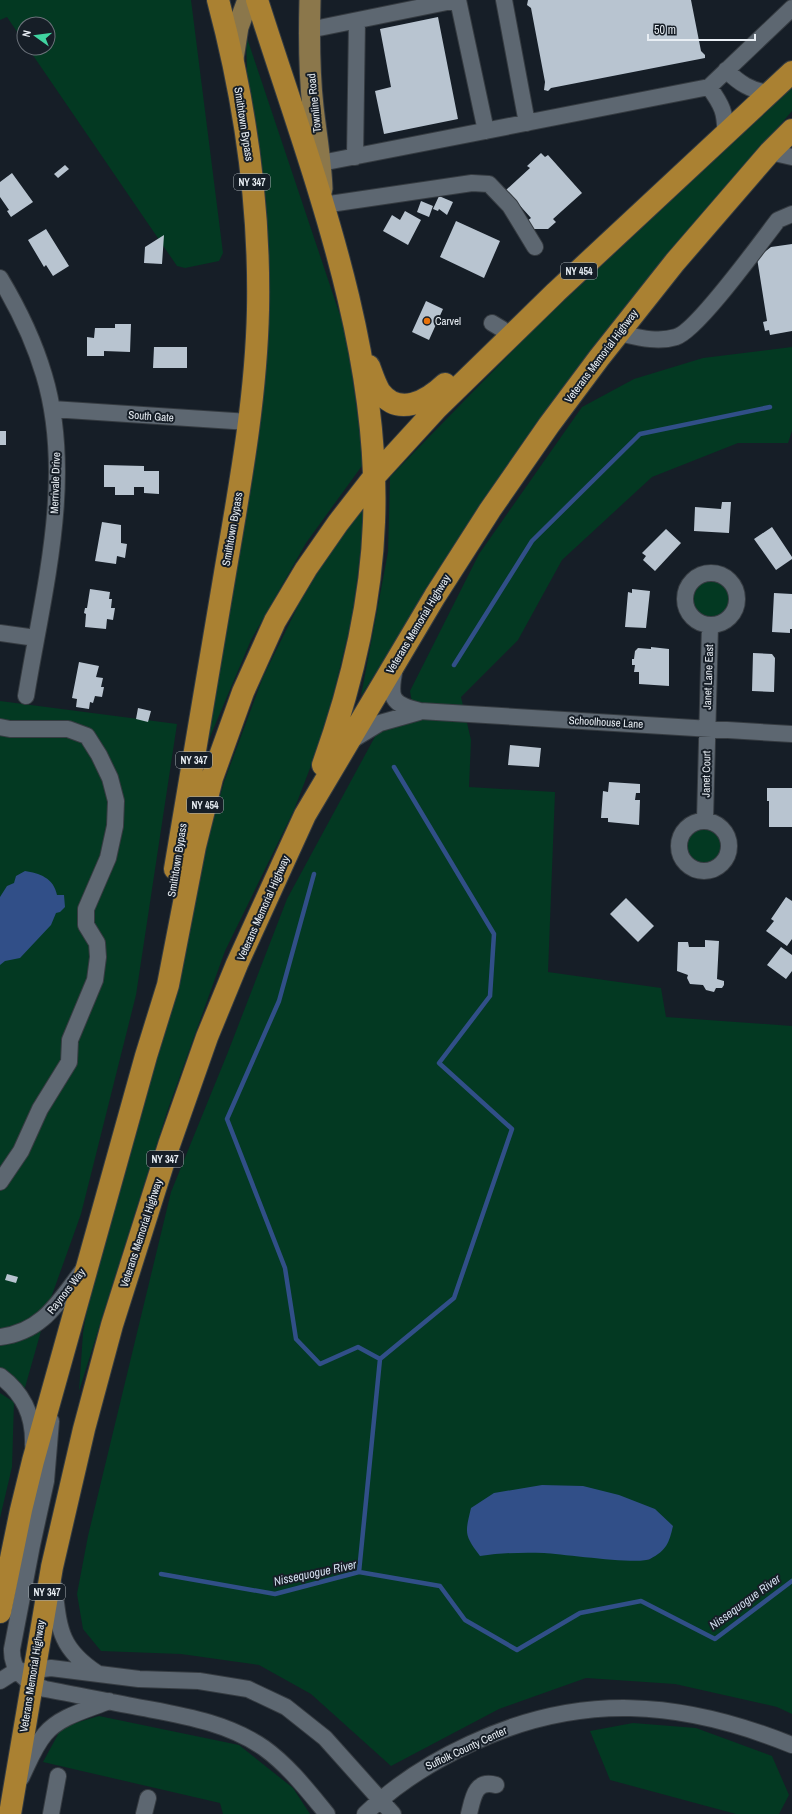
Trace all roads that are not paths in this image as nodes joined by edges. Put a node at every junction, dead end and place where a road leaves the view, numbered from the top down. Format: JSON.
{"nodes":[{"id":1,"x":218,"y":0,"type":"edge"},
{"id":2,"x":248,"y":0,"type":"edge"},
{"id":3,"x":256,"y":0,"type":"edge"},
{"id":4,"x":310,"y":0,"type":"edge"},
{"id":5,"x":458,"y":0,"type":"edge"},
{"id":6,"x":504,"y":0,"type":"edge"},
{"id":7,"x":792,"y":8,"type":"edge"},
{"id":8,"x":357,"y":21,"type":"junction"},
{"id":9,"x":309,"y":30,"type":"junction"},
{"id":10,"x":233,"y":59,"type":"junction"},
{"id":11,"x":726,"y":70,"type":"junction"},
{"id":12,"x":792,"y":72,"type":"edge"},
{"id":13,"x":709,"y":87,"type":"junction"},
{"id":14,"x":770,"y":93,"type":"junction"},
{"id":15,"x":527,"y":123,"type":"junction"},
{"id":16,"x":792,"y":130,"type":"edge"},
{"id":17,"x":486,"y":131,"type":"junction"},
{"id":18,"x":725,"y":135,"type":"junction"},
{"id":19,"x":770,"y":152,"type":"junction"},
{"id":20,"x":355,"y":157,"type":"junction"},
{"id":21,"x":792,"y":157,"type":"edge"},
{"id":22,"x":321,"y":163,"type":"junction"},
{"id":23,"x":323,"y":205,"type":"junction"},
{"id":24,"x":791,"y":213,"type":"edge"},
{"id":25,"x":535,"y":248,"type":"dead end"},
{"id":26,"x":0,"y":278,"type":"edge"},
{"id":27,"x":556,"y":292,"type":"junction"},
{"id":28,"x":355,"y":332,"type":"junction"},
{"id":29,"x":619,"y":333,"type":"junction"},
{"id":30,"x":52,"y":409,"type":"junction"},
{"id":31,"x":249,"y":422,"type":"junction"},
{"id":32,"x":373,"y":478,"type":"junction"},
{"id":33,"x":710,"y":625,"type":"dead end"},
{"id":34,"x":0,"y":633,"type":"edge"},
{"id":35,"x":36,"y":638,"type":"junction"},
{"id":36,"x":397,"y":658,"type":"junction"},
{"id":37,"x":26,"y":696,"type":"dead end"},
{"id":38,"x":420,"y":711,"type":"junction"},
{"id":39,"x":0,"y":727,"type":"edge"},
{"id":40,"x":706,"y":728,"type":"junction"},
{"id":41,"x":792,"y":734,"type":"edge"},
{"id":42,"x":347,"y":744,"type":"junction"},
{"id":43,"x":305,"y":815,"type":"junction"},
{"id":44,"x":705,"y":820,"type":"dead end"},
{"id":45,"x":146,"y":1056,"type":"junction"},
{"id":46,"x":0,"y":1182,"type":"edge"},
{"id":47,"x":88,"y":1262,"type":"junction"},
{"id":48,"x":0,"y":1337,"type":"edge"},
{"id":49,"x":0,"y":1376,"type":"edge"},
{"id":50,"x":55,"y":1382,"type":"junction"},
{"id":51,"x":33,"y":1461,"type":"junction"},
{"id":52,"x":52,"y":1567,"type":"junction"},
{"id":53,"x":0,"y":1612,"type":"edge"},
{"id":54,"x":99,"y":1674,"type":"junction"},
{"id":55,"x":27,"y":1675,"type":"junction"},
{"id":56,"x":0,"y":1681,"type":"edge"},
{"id":57,"x":109,"y":1701,"type":"junction"},
{"id":58,"x":792,"y":1745,"type":"edge"},
{"id":59,"x":58,"y":1776,"type":"dead end"},
{"id":60,"x":496,"y":1785,"type":"dead end"},
{"id":61,"x":148,"y":1798,"type":"dead end"},
{"id":62,"x":380,"y":1799,"type":"junction"},
{"id":63,"x":11,"y":1805,"type":"edge"},
{"id":64,"x":51,"y":1814,"type":"edge"},
{"id":65,"x":144,"y":1814,"type":"edge"},
{"id":66,"x":327,"y":1814,"type":"edge"},
{"id":67,"x":364,"y":1814,"type":"edge"},
{"id":68,"x":393,"y":1814,"type":"edge"},
{"id":69,"x":469,"y":1814,"type":"edge"}],
"edges":[{"from":1,"to":10,"type":"highway","name":"Smithtown Bypass","number":"NY 347"},
{"from":2,"to":10,"type":"main road"},
{"from":3,"to":23,"type":"highway","number":"NY 347"},
{"from":4,"to":9,"type":"main road","name":"Townline Road"},
{"from":5,"to":8,"type":"street"},
{"from":5,"to":17,"type":"street"},
{"from":6,"to":15,"type":"street"},
{"from":7,"to":11,"type":"street"},
{"from":8,"to":9,"type":"street"},
{"from":8,"to":20,"type":"street"},
{"from":9,"to":22,"type":"main road","name":"Townline Road"},
{"from":10,"to":31,"type":"highway","name":"Smithtown Bypass","number":"NY 347"},
{"from":11,"to":13,"type":"street"},
{"from":11,"to":14,"type":"street"},
{"from":12,"to":14,"type":"highway","number":"NY 454"},
{"from":13,"to":15,"type":"street"},
{"from":13,"to":18,"type":"street"},
{"from":14,"to":18,"type":"highway","number":"NY 454"},
{"from":15,"to":17,"type":"street"},
{"from":16,"to":19,"type":"highway","name":"Veterans Memorial Highway"},
{"from":17,"to":20,"type":"street"},
{"from":18,"to":27,"type":"highway","number":"NY 454"},
{"from":19,"to":21,"type":"street"},
{"from":19,"to":29,"type":"highway","name":"Veterans Memorial Highway"},
{"from":20,"to":22,"type":"street"},
{"from":22,"to":23,"type":"main road","name":"Townline Road"},
{"from":23,"to":25,"type":"street"},
{"from":23,"to":28,"type":"highway","number":"NY 347"},
{"from":24,"to":29,"type":"street"},
{"from":26,"to":30,"type":"street","name":"Merrivale Drive"},
{"from":27,"to":28,"type":"highway"},
{"from":27,"to":32,"type":"highway","number":"NY 454"},
{"from":28,"to":32,"type":"highway","number":"NY 347"},
{"from":29,"to":36,"type":"highway","name":"Veterans Memorial Highway"},
{"from":30,"to":31,"type":"street","name":"South Gate"},
{"from":30,"to":35,"type":"street","name":"Merrivale Drive"},
{"from":31,"to":45,"type":"highway","name":"Smithtown Bypass","number":"NY 347"},
{"from":32,"to":43,"type":"highway","number":"NY 347"},
{"from":32,"to":45,"type":"highway","number":"NY 454"},
{"from":33,"to":40,"type":"street","name":"Janet Lane East"},
{"from":34,"to":35,"type":"street"},
{"from":35,"to":37,"type":"street","name":"Merrivale Drive"},
{"from":36,"to":38,"type":"street","name":"Schoolhouse Lane"},
{"from":36,"to":42,"type":"highway","name":"Veterans Memorial Highway"},
{"from":38,"to":40,"type":"street","name":"Schoolhouse Lane"},
{"from":38,"to":42,"type":"street","name":"Schoolhouse Lane"},
{"from":39,"to":46,"type":"street"},
{"from":40,"to":41,"type":"street","name":"Schoolhouse Lane"},
{"from":40,"to":44,"type":"street","name":"Janet Court"},
{"from":42,"to":43,"type":"highway","name":"Veterans Memorial Highway"},
{"from":43,"to":52,"type":"highway","name":"Veterans Memorial Highway","number":"NY 347"},
{"from":45,"to":47,"type":"highway","number":"NY 347"},
{"from":47,"to":48,"type":"street","name":"Raynors Way"},
{"from":47,"to":50,"type":"highway","number":"NY 347"},
{"from":49,"to":51,"type":"street"},
{"from":50,"to":51,"type":"highway","number":"NY 347"},
{"from":50,"to":55,"type":"street"},
{"from":51,"to":53,"type":"highway","number":"NY 347"},
{"from":52,"to":54,"type":"street"},
{"from":52,"to":55,"type":"highway","name":"Veterans Memorial Highway","number":"NY 347"},
{"from":54,"to":55,"type":"street"},
{"from":54,"to":62,"type":"street"},
{"from":55,"to":56,"type":"street"},
{"from":55,"to":57,"type":"street"},
{"from":55,"to":63,"type":"highway","name":"Veterans Memorial Highway","number":"NY 347"},
{"from":57,"to":63,"type":"street"},
{"from":57,"to":66,"type":"street"},
{"from":58,"to":62,"type":"street","name":"Suffolk County Center"},
{"from":59,"to":64,"type":"street"},
{"from":60,"to":69,"type":"street"},
{"from":61,"to":65,"type":"street"},
{"from":62,"to":67,"type":"street","name":"Suffolk County Center"},
{"from":62,"to":68,"type":"street"}]}
